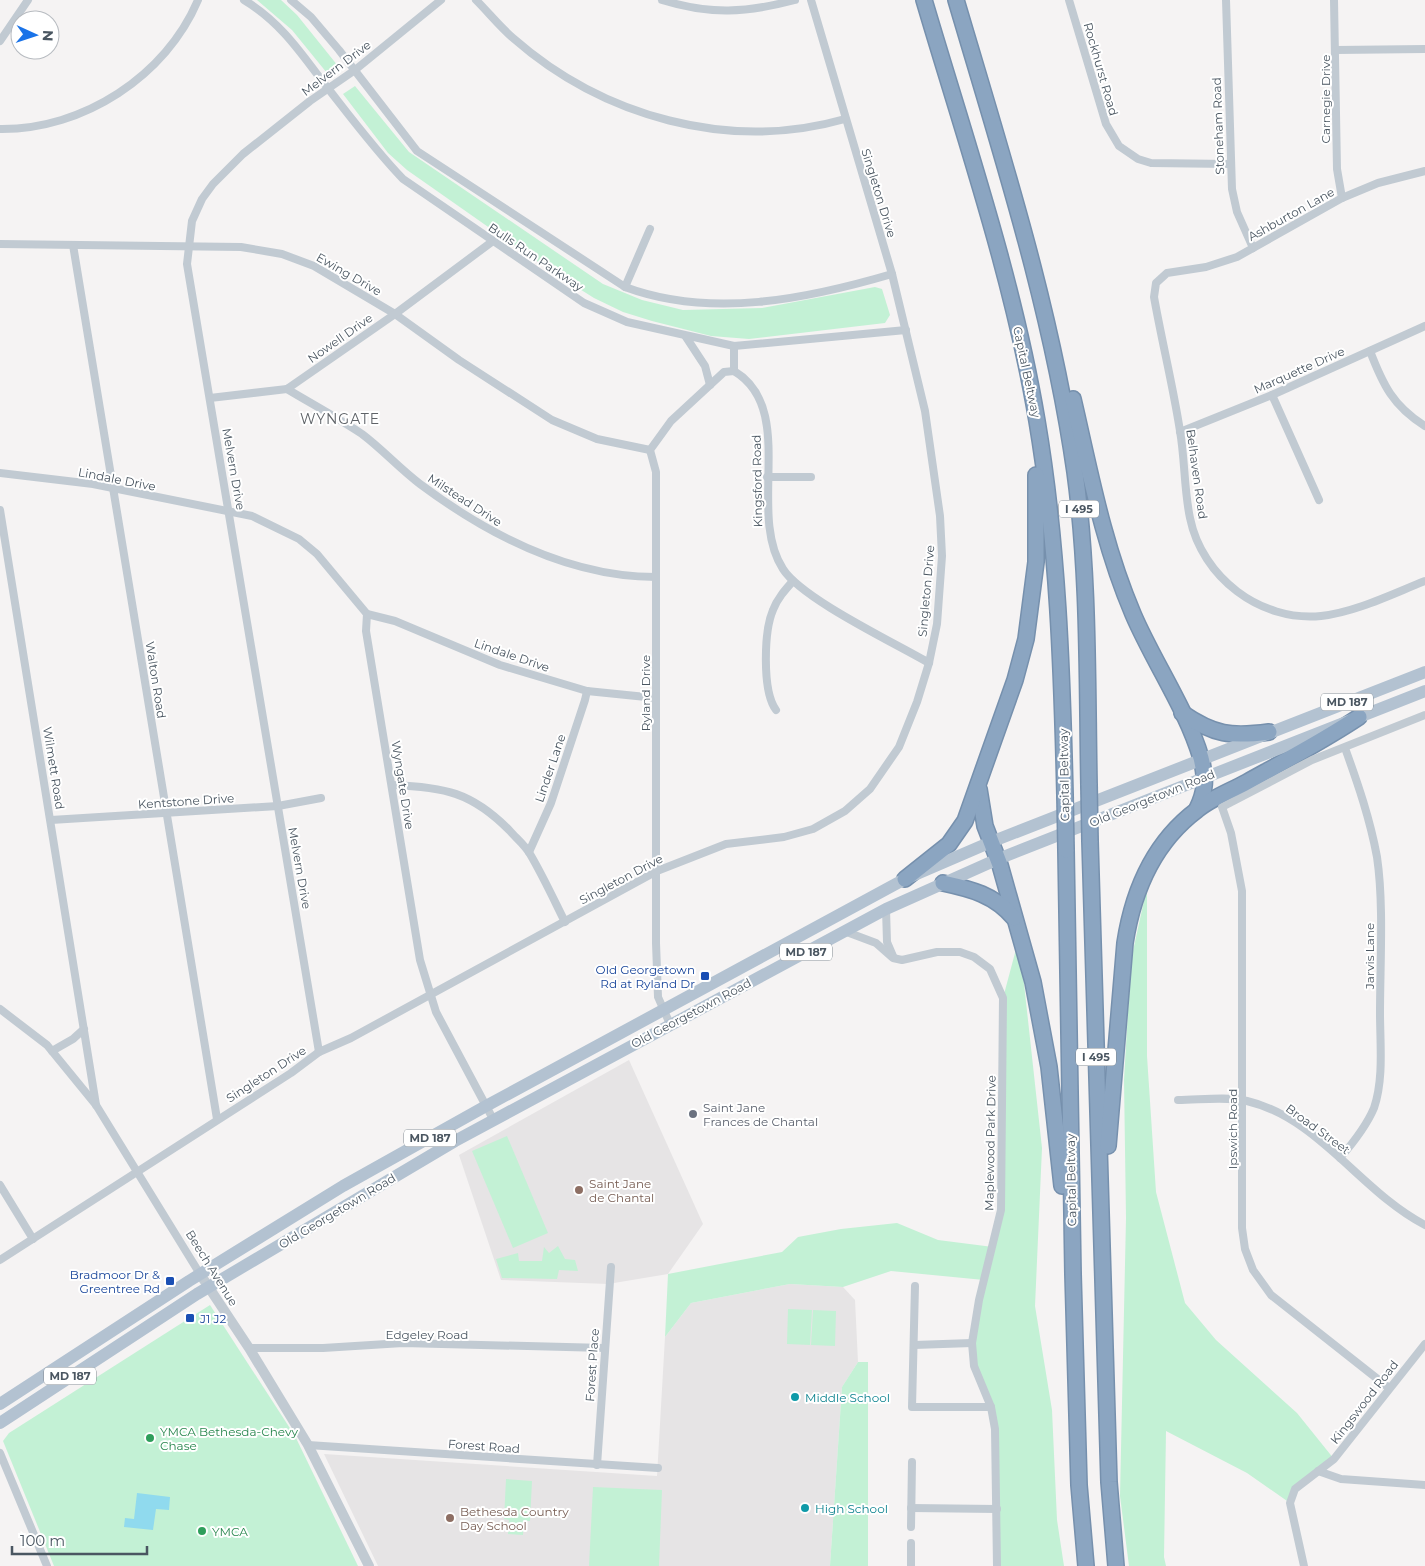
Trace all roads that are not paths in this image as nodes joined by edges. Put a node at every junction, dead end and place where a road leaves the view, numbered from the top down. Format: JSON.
{"nodes":[{"id":1,"x":28,"y":0,"type":"edge"},
{"id":2,"x":198,"y":0,"type":"edge"},
{"id":3,"x":244,"y":0,"type":"edge"},
{"id":4,"x":291,"y":0,"type":"edge"},
{"id":5,"x":441,"y":0,"type":"edge"},
{"id":6,"x":476,"y":0,"type":"edge"},
{"id":7,"x":662,"y":0,"type":"edge"},
{"id":8,"x":795,"y":0,"type":"edge"},
{"id":9,"x":811,"y":0,"type":"edge"},
{"id":10,"x":924,"y":0,"type":"edge"},
{"id":11,"x":956,"y":0,"type":"edge"},
{"id":12,"x":1069,"y":0,"type":"edge"},
{"id":13,"x":1226,"y":0,"type":"edge"},
{"id":14,"x":1334,"y":0,"type":"edge"},
{"id":15,"x":0,"y":41,"type":"edge"},
{"id":16,"x":1425,"y":49,"type":"edge"},
{"id":17,"x":1336,"y":50,"type":"junction"},
{"id":18,"x":355,"y":70,"type":"junction"},
{"id":19,"x":328,"y":89,"type":"junction"},
{"id":20,"x":845,"y":119,"type":"junction"},
{"id":21,"x":0,"y":129,"type":"edge"},
{"id":22,"x":1230,"y":164,"type":"junction"},
{"id":23,"x":1425,"y":172,"type":"edge"},
{"id":24,"x":1342,"y":198,"type":"junction"},
{"id":25,"x":650,"y":229,"type":"dead end"},
{"id":26,"x":1027,"y":239,"type":"junction"},
{"id":27,"x":493,"y":241,"type":"junction"},
{"id":28,"x":0,"y":244,"type":"edge"},
{"id":29,"x":73,"y":245,"type":"junction"},
{"id":30,"x":189,"y":246,"type":"junction"},
{"id":31,"x":1253,"y":248,"type":"junction"},
{"id":32,"x":1167,"y":273,"type":"joint"},
{"id":33,"x":892,"y":274,"type":"junction"},
{"id":34,"x":625,"y":287,"type":"junction"},
{"id":35,"x":395,"y":314,"type":"junction"},
{"id":36,"x":1425,"y":326,"type":"edge"},
{"id":37,"x":906,"y":330,"type":"junction"},
{"id":38,"x":686,"y":337,"type":"junction"},
{"id":39,"x":734,"y":346,"type":"junction"},
{"id":40,"x":1370,"y":350,"type":"junction"},
{"id":41,"x":1027,"y":370,"type":"junction"},
{"id":42,"x":734,"y":371,"type":"junction"},
{"id":43,"x":710,"y":385,"type":"junction"},
{"id":44,"x":287,"y":389,"type":"junction"},
{"id":45,"x":1272,"y":395,"type":"junction"},
{"id":46,"x":210,"y":398,"type":"junction"},
{"id":47,"x":1425,"y":426,"type":"edge"},
{"id":48,"x":1180,"y":432,"type":"junction"},
{"id":49,"x":650,"y":450,"type":"junction"},
{"id":50,"x":0,"y":473,"type":"edge"},
{"id":51,"x":767,"y":477,"type":"junction"},
{"id":52,"x":811,"y":477,"type":"dead end"},
{"id":53,"x":114,"y":489,"type":"junction"},
{"id":54,"x":1319,"y":500,"type":"dead end"},
{"id":55,"x":0,"y":510,"type":"edge"},
{"id":56,"x":230,"y":512,"type":"junction"},
{"id":57,"x":656,"y":577,"type":"junction"},
{"id":58,"x":793,"y":581,"type":"junction"},
{"id":59,"x":1425,"y":581,"type":"edge"},
{"id":60,"x":367,"y":614,"type":"junction"},
{"id":61,"x":929,"y":663,"type":"junction"},
{"id":62,"x":1425,"y":672,"type":"edge"},
{"id":63,"x":587,"y":690,"type":"junction"},
{"id":64,"x":1425,"y":690,"type":"edge"},
{"id":65,"x":656,"y":698,"type":"junction"},
{"id":66,"x":776,"y":710,"type":"dead end"},
{"id":67,"x":1182,"y":713,"type":"junction"},
{"id":68,"x":1425,"y":715,"type":"edge"},
{"id":69,"x":1359,"y":717,"type":"junction"},
{"id":70,"x":1269,"y":732,"type":"junction"},
{"id":71,"x":1345,"y":748,"type":"junction"},
{"id":72,"x":1201,"y":759,"type":"junction"},
{"id":73,"x":1205,"y":777,"type":"junction"},
{"id":74,"x":392,"y":785,"type":"junction"},
{"id":75,"x":979,"y":785,"type":"junction"},
{"id":76,"x":321,"y":798,"type":"dead end"},
{"id":77,"x":278,"y":806,"type":"junction"},
{"id":78,"x":1197,"y":809,"type":"junction"},
{"id":79,"x":167,"y":814,"type":"junction"},
{"id":80,"x":51,"y":820,"type":"junction"},
{"id":81,"x":991,"y":842,"type":"junction"},
{"id":82,"x":529,"y":852,"type":"junction"},
{"id":83,"x":998,"y":859,"type":"junction"},
{"id":84,"x":656,"y":871,"type":"junction"},
{"id":85,"x":905,"y":879,"type":"junction"},
{"id":86,"x":943,"y":883,"type":"junction"},
{"id":87,"x":886,"y":909,"type":"junction"},
{"id":88,"x":565,"y":922,"type":"junction"},
{"id":89,"x":1018,"y":922,"type":"junction"},
{"id":90,"x":844,"y":931,"type":"junction"},
{"id":91,"x":893,"y":958,"type":"junction"},
{"id":92,"x":430,"y":995,"type":"junction"},
{"id":93,"x":0,"y":1009,"type":"edge"},
{"id":94,"x":664,"y":1010,"type":"junction"},
{"id":95,"x":670,"y":1024,"type":"junction"},
{"id":96,"x":84,"y":1029,"type":"junction"},
{"id":97,"x":52,"y":1051,"type":"junction"},
{"id":98,"x":320,"y":1052,"type":"junction"},
{"id":99,"x":1178,"y":1100,"type":"dead end"},
{"id":100,"x":1244,"y":1100,"type":"junction"},
{"id":101,"x":96,"y":1105,"type":"junction"},
{"id":102,"x":486,"y":1106,"type":"junction"},
{"id":103,"x":217,"y":1119,"type":"junction"},
{"id":104,"x":493,"y":1119,"type":"junction"},
{"id":105,"x":1340,"y":1158,"type":"junction"},
{"id":106,"x":137,"y":1172,"type":"junction"},
{"id":107,"x":0,"y":1185,"type":"edge"},
{"id":108,"x":1425,"y":1225,"type":"edge"},
{"id":109,"x":33,"y":1239,"type":"junction"},
{"id":110,"x":0,"y":1260,"type":"edge"},
{"id":111,"x":611,"y":1267,"type":"dead end"},
{"id":112,"x":1103,"y":1273,"type":"junction"},
{"id":113,"x":200,"y":1274,"type":"junction"},
{"id":114,"x":1072,"y":1274,"type":"junction"},
{"id":115,"x":915,"y":1286,"type":"dead end"},
{"id":116,"x":209,"y":1287,"type":"junction"},
{"id":117,"x":972,"y":1343,"type":"junction"},
{"id":118,"x":1425,"y":1344,"type":"edge"},
{"id":119,"x":914,"y":1345,"type":"junction"},
{"id":120,"x":249,"y":1348,"type":"junction"},
{"id":121,"x":605,"y":1348,"type":"junction"},
{"id":122,"x":1390,"y":1388,"type":"junction"},
{"id":123,"x":0,"y":1404,"type":"edge"},
{"id":124,"x":991,"y":1407,"type":"junction"},
{"id":125,"x":0,"y":1423,"type":"edge"},
{"id":126,"x":308,"y":1445,"type":"junction"},
{"id":127,"x":0,"y":1453,"type":"edge"},
{"id":128,"x":912,"y":1462,"type":"dead end"},
{"id":129,"x":597,"y":1465,"type":"junction"},
{"id":130,"x":658,"y":1468,"type":"dead end"},
{"id":131,"x":1318,"y":1471,"type":"junction"},
{"id":132,"x":1425,"y":1485,"type":"edge"},
{"id":133,"x":912,"y":1508,"type":"junction"},
{"id":134,"x":996,"y":1509,"type":"junction"},
{"id":135,"x":911,"y":1527,"type":"dead end"},
{"id":136,"x":912,"y":1542,"type":"dead end"},
{"id":137,"x":47,"y":1566,"type":"edge"},
{"id":138,"x":369,"y":1566,"type":"edge"},
{"id":139,"x":911,"y":1566,"type":"edge"},
{"id":140,"x":997,"y":1566,"type":"edge"},
{"id":141,"x":1086,"y":1566,"type":"edge"},
{"id":142,"x":1116,"y":1566,"type":"edge"},
{"id":143,"x":1304,"y":1566,"type":"edge"}],
"edges":[{"from":1,"to":15,"type":"street"},
{"from":2,"to":21,"type":"street"},
{"from":3,"to":19,"type":"street","name":"Bulls Run Parkway"},
{"from":4,"to":18,"type":"street","name":"Bulls Run Parkway"},
{"from":5,"to":18,"type":"street","name":"Melvern Drive"},
{"from":6,"to":20,"type":"street"},
{"from":7,"to":8,"type":"street"},
{"from":9,"to":20,"type":"street","name":"Singleton Drive"},
{"from":10,"to":41,"type":"highway","name":"Capital Beltway","number":"I 495"},
{"from":11,"to":26,"type":"highway","name":"Capital Beltway","number":"I 495"},
{"from":12,"to":22,"type":"street","name":"Rockhurst Road"},
{"from":13,"to":22,"type":"street","name":"Stoneham Road"},
{"from":14,"to":17,"type":"street","name":"Carnegie Drive"},
{"from":16,"to":17,"type":"street"},
{"from":17,"to":24,"type":"street","name":"Carnegie Drive"},
{"from":18,"to":19,"type":"street","name":"Melvern Drive"},
{"from":18,"to":34,"type":"street","name":"Bulls Run Parkway"},
{"from":19,"to":27,"type":"street","name":"Bulls Run Parkway"},
{"from":19,"to":30,"type":"street","name":"Melvern Drive"},
{"from":20,"to":33,"type":"street","name":"Singleton Drive"},
{"from":22,"to":31,"type":"street","name":"Stoneham Road"},
{"from":23,"to":24,"type":"street","name":"Ashburton Lane"},
{"from":24,"to":31,"type":"street","name":"Ashburton Lane"},
{"from":25,"to":34,"type":"street"},
{"from":26,"to":67,"type":"highway"},
{"from":26,"to":112,"type":"highway","name":"Capital Beltway","number":"I 495","bridge":true},
{"from":27,"to":35,"type":"street","name":"Nowell Drive"},
{"from":27,"to":38,"type":"street","name":"Bulls Run Parkway"},
{"from":28,"to":29,"type":"street","name":"Ewing Drive"},
{"from":29,"to":30,"type":"street","name":"Ewing Drive"},
{"from":29,"to":53,"type":"street","name":"Walton Road"},
{"from":30,"to":35,"type":"street","name":"Ewing Drive"},
{"from":30,"to":46,"type":"street","name":"Melvern Drive"},
{"from":31,"to":32,"type":"street","name":"Ashburton Lane"},
{"from":32,"to":48,"type":"street","name":"Belhaven Road"},
{"from":33,"to":34,"type":"street","name":"Bulls Run Parkway"},
{"from":33,"to":37,"type":"street","name":"Singleton Drive"},
{"from":35,"to":44,"type":"street","name":"Nowell Drive"},
{"from":35,"to":49,"type":"street","name":"Ewing Drive"},
{"from":36,"to":40,"type":"street","name":"Marquette Drive"},
{"from":37,"to":39,"type":"street","name":"Bulls Run Parkway"},
{"from":37,"to":61,"type":"street","name":"Singleton Drive"},
{"from":38,"to":39,"type":"street","name":"Bulls Run Parkway"},
{"from":38,"to":43,"type":"street"},
{"from":39,"to":42,"type":"street"},
{"from":40,"to":45,"type":"street","name":"Marquette Drive"},
{"from":40,"to":47,"type":"street"},
{"from":41,"to":75,"type":"highway"},
{"from":41,"to":114,"type":"highway","name":"Capital Beltway","number":"I 495","bridge":true},
{"from":42,"to":43,"type":"street"},
{"from":42,"to":51,"type":"street","name":"Kingsford Road"},
{"from":43,"to":49,"type":"street"},
{"from":44,"to":46,"type":"street","name":"Nowell Drive"},
{"from":44,"to":57,"type":"street","name":"Milstead Drive"},
{"from":45,"to":48,"type":"street","name":"Marquette Drive"},
{"from":45,"to":54,"type":"street"},
{"from":46,"to":56,"type":"street","name":"Melvern Drive"},
{"from":48,"to":59,"type":"street","name":"Belhaven Road"},
{"from":49,"to":57,"type":"street","name":"Ryland Drive"},
{"from":50,"to":53,"type":"street","name":"Lindale Drive"},
{"from":51,"to":52,"type":"street"},
{"from":51,"to":58,"type":"street","name":"Kingsford Road"},
{"from":53,"to":56,"type":"street","name":"Lindale Drive"},
{"from":53,"to":79,"type":"street","name":"Walton Road"},
{"from":55,"to":80,"type":"street","name":"Wilmett Road"},
{"from":56,"to":60,"type":"street"},
{"from":56,"to":77,"type":"street","name":"Melvern Drive"},
{"from":57,"to":65,"type":"street","name":"Ryland Drive"},
{"from":58,"to":61,"type":"street","name":"Kingsford Road"},
{"from":58,"to":66,"type":"street"},
{"from":60,"to":63,"type":"street","name":"Lindale Drive"},
{"from":60,"to":74,"type":"street","name":"Wyngate Drive"},
{"from":61,"to":84,"type":"street","name":"Singleton Drive"},
{"from":62,"to":70,"type":"main road","name":"Old Georgetown Road","number":"MD 187"},
{"from":63,"to":65,"type":"street","name":"Lindale Drive"},
{"from":63,"to":82,"type":"street","name":"Linder Lane"},
{"from":64,"to":69,"type":"main road","name":"Old Georgetown Road","number":"MD 187"},
{"from":65,"to":84,"type":"street","name":"Ryland Drive"},
{"from":67,"to":70,"type":"highway"},
{"from":67,"to":72,"type":"highway"},
{"from":68,"to":71,"type":"street"},
{"from":69,"to":73,"type":"main road","name":"Old Georgetown Road","number":"MD 187"},
{"from":69,"to":78,"type":"highway"},
{"from":70,"to":72,"type":"main road","name":"Old Georgetown Road","number":"MD 187"},
{"from":71,"to":100,"type":"street","name":"Ipswich Road"},
{"from":71,"to":105,"type":"street","name":"Jarvis Lane"},
{"from":72,"to":73,"type":"highway"},
{"from":72,"to":81,"type":"main road","name":"Old Georgetown Road","number":"MD 187"},
{"from":73,"to":78,"type":"highway"},
{"from":73,"to":83,"type":"main road","name":"Old Georgetown Road","number":"MD 187"},
{"from":74,"to":82,"type":"street"},
{"from":74,"to":92,"type":"street","name":"Wyngate Drive"},
{"from":75,"to":81,"type":"highway"},
{"from":75,"to":85,"type":"highway"},
{"from":76,"to":77,"type":"street","name":"Kentstone Drive"},
{"from":77,"to":79,"type":"street","name":"Kentstone Drive"},
{"from":77,"to":98,"type":"street","name":"Melvern Drive"},
{"from":78,"to":112,"type":"highway"},
{"from":79,"to":80,"type":"street","name":"Kentstone Drive"},
{"from":79,"to":103,"type":"street","name":"Walton Road"},
{"from":80,"to":96,"type":"street","name":"Wilmett Road"},
{"from":81,"to":83,"type":"highway"},
{"from":81,"to":85,"type":"main road","name":"Old Georgetown Road","number":"MD 187"},
{"from":82,"to":88,"type":"street"},
{"from":83,"to":86,"type":"main road","name":"Old Georgetown Road","number":"MD 187"},
{"from":83,"to":89,"type":"highway"},
{"from":84,"to":88,"type":"street","name":"Singleton Drive"},
{"from":84,"to":94,"type":"street","name":"Ryland Drive"},
{"from":85,"to":94,"type":"main road","name":"Old Georgetown Road","number":"MD 187"},
{"from":86,"to":87,"type":"main road","name":"Old Georgetown Road","number":"MD 187"},
{"from":86,"to":89,"type":"highway"},
{"from":87,"to":90,"type":"main road","name":"Old Georgetown Road","number":"MD 187"},
{"from":87,"to":91,"type":"street"},
{"from":88,"to":92,"type":"street","name":"Singleton Drive"},
{"from":89,"to":114,"type":"highway"},
{"from":90,"to":91,"type":"street"},
{"from":90,"to":95,"type":"main road","name":"Old Georgetown Road","number":"MD 187"},
{"from":91,"to":117,"type":"street","name":"Maplewood Park Drive"},
{"from":92,"to":98,"type":"street","name":"Singleton Drive"},
{"from":92,"to":102,"type":"street","name":"Wyngate Drive"},
{"from":93,"to":97,"type":"street","name":"Beech Avenue"},
{"from":94,"to":95,"type":"street","name":"Ryland Drive"},
{"from":94,"to":102,"type":"main road","name":"Old Georgetown Road","number":"MD 187"},
{"from":95,"to":104,"type":"main road","name":"Old Georgetown Road","number":"MD 187"},
{"from":96,"to":97,"type":"street"},
{"from":96,"to":101,"type":"street","name":"Wilmett Road"},
{"from":97,"to":101,"type":"street","name":"Beech Avenue"},
{"from":98,"to":103,"type":"street","name":"Singleton Drive"},
{"from":99,"to":100,"type":"street","name":"Broad Street"},
{"from":100,"to":105,"type":"street","name":"Broad Street"},
{"from":100,"to":122,"type":"street","name":"Ipswich Road"},
{"from":101,"to":106,"type":"street","name":"Beech Avenue"},
{"from":102,"to":104,"type":"street","name":"Wyngate Drive"},
{"from":102,"to":113,"type":"main road","name":"Old Georgetown Road","number":"MD 187"},
{"from":103,"to":106,"type":"street","name":"Singleton Drive"},
{"from":104,"to":116,"type":"main road","name":"Old Georgetown Road","number":"MD 187"},
{"from":105,"to":108,"type":"street","name":"Broad Street"},
{"from":106,"to":109,"type":"street","name":"Singleton Drive"},
{"from":106,"to":113,"type":"street","name":"Beech Avenue"},
{"from":107,"to":109,"type":"street"},
{"from":109,"to":110,"type":"street","name":"Singleton Drive"},
{"from":111,"to":121,"type":"street","name":"Forest Place"},
{"from":112,"to":142,"type":"highway","name":"Capital Beltway","number":"I 495"},
{"from":113,"to":116,"type":"street","name":"Beech Avenue"},
{"from":113,"to":123,"type":"main road","name":"Old Georgetown Road","number":"MD 187"},
{"from":114,"to":141,"type":"highway","name":"Capital Beltway","number":"I 495"},
{"from":115,"to":119,"type":"street"},
{"from":116,"to":120,"type":"street","name":"Beech Avenue"},
{"from":116,"to":125,"type":"main road","name":"Old Georgetown Road","number":"MD 187"},
{"from":117,"to":119,"type":"street"},
{"from":117,"to":124,"type":"street","name":"Maplewood Park Drive"},
{"from":118,"to":122,"type":"street","name":"Kingswood Road"},
{"from":119,"to":124,"type":"street"},
{"from":120,"to":121,"type":"street","name":"Edgeley Road"},
{"from":120,"to":126,"type":"street","name":"Beech Avenue"},
{"from":121,"to":129,"type":"street","name":"Forest Place"},
{"from":122,"to":131,"type":"street","name":"Kingswood Road"},
{"from":124,"to":134,"type":"street","name":"Maplewood Park Drive"},
{"from":126,"to":129,"type":"street","name":"Forest Road"},
{"from":126,"to":138,"type":"street","name":"Beech Avenue"},
{"from":127,"to":137,"type":"street"},
{"from":128,"to":133,"type":"street"},
{"from":129,"to":130,"type":"street","name":"Forest Road"},
{"from":131,"to":132,"type":"street"},
{"from":131,"to":143,"type":"street","name":"Kingswood Road"},
{"from":133,"to":134,"type":"street"},
{"from":133,"to":135,"type":"street"},
{"from":134,"to":140,"type":"street","name":"Maplewood Park Drive"},
{"from":136,"to":139,"type":"street"}]}
